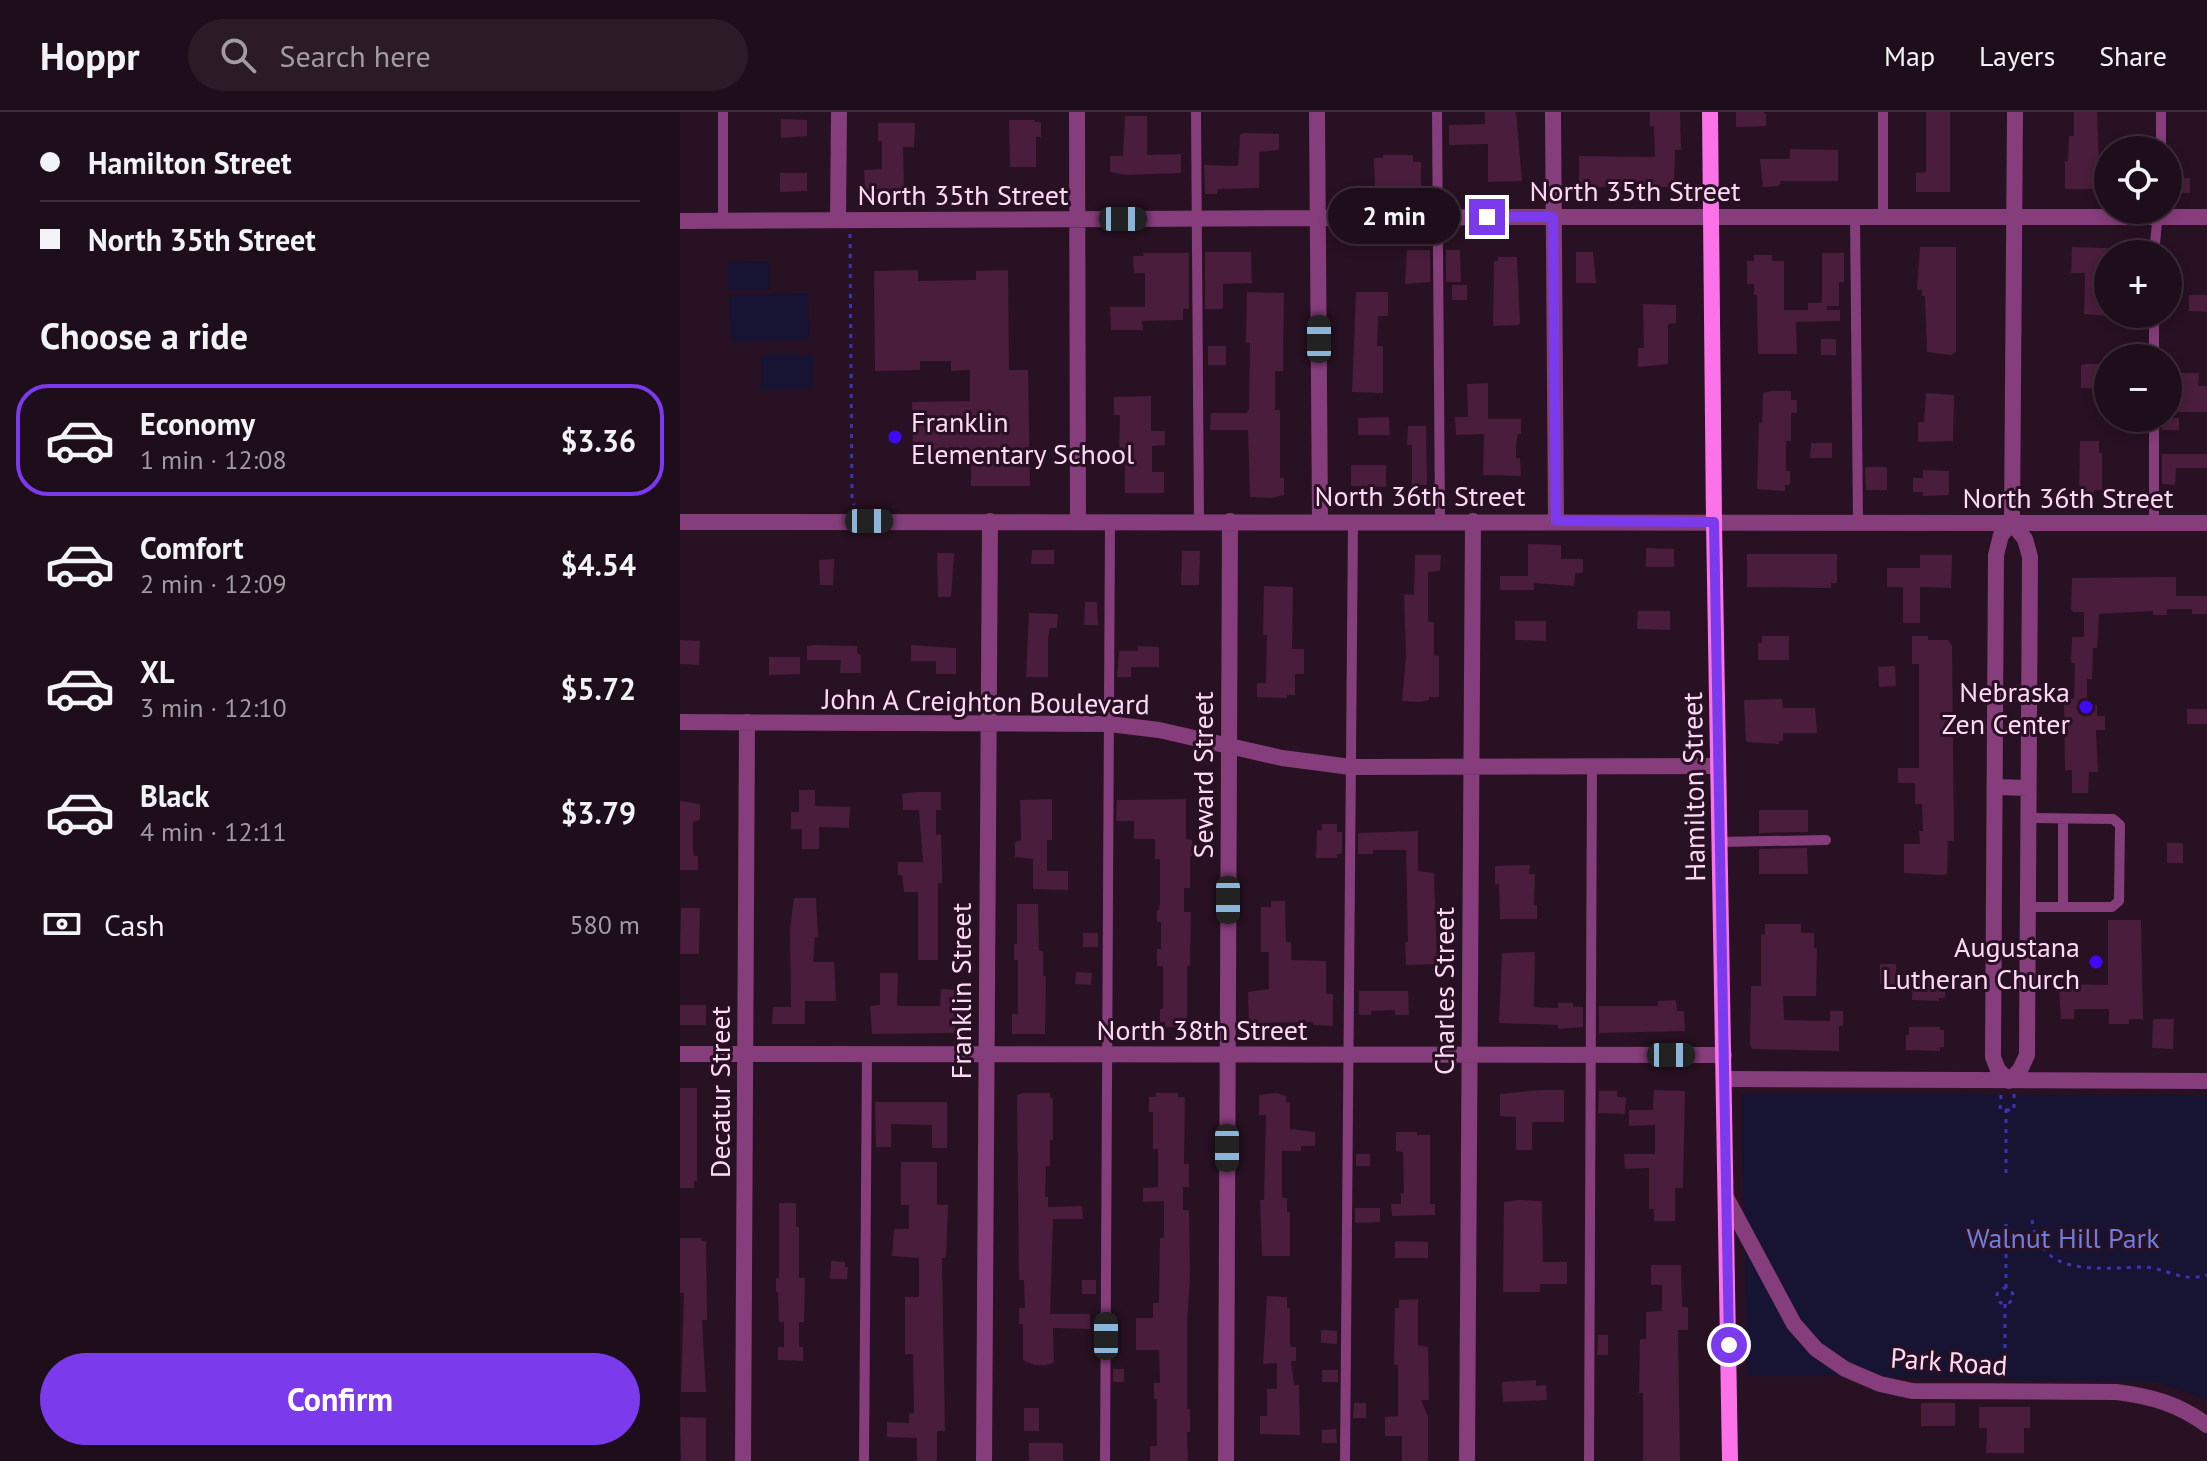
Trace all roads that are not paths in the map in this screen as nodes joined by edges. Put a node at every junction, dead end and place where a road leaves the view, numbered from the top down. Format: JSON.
{"nodes":[{"id":1,"x":723,"y":112,"type":"edge"},
{"id":2,"x":839,"y":112,"type":"edge"},
{"id":3,"x":1077,"y":112,"type":"edge"},
{"id":4,"x":1196,"y":112,"type":"edge"},
{"id":5,"x":1317,"y":112,"type":"edge"},
{"id":6,"x":1437,"y":112,"type":"edge"},
{"id":7,"x":1553,"y":112,"type":"edge"},
{"id":8,"x":1710,"y":112,"type":"edge"},
{"id":9,"x":1883,"y":112,"type":"edge"},
{"id":10,"x":2015,"y":112,"type":"edge"},
{"id":11,"x":2161,"y":112,"type":"edge"},
{"id":12,"x":2161,"y":136,"type":"edge"},
{"id":13,"x":2094,"y":215,"type":"edge"},
{"id":14,"x":2182,"y":215,"type":"edge"},
{"id":15,"x":1712,"y":216,"type":"junction"},
{"id":16,"x":1855,"y":216,"type":"junction"},
{"id":17,"x":1883,"y":216,"type":"junction"},
{"id":18,"x":1438,"y":217,"type":"junction"},
{"id":19,"x":1553,"y":217,"type":"junction"},
{"id":20,"x":2015,"y":217,"type":"junction"},
{"id":21,"x":2207,"y":217,"type":"edge"},
{"id":22,"x":1318,"y":218,"type":"junction"},
{"id":23,"x":1077,"y":219,"type":"junction"},
{"id":24,"x":1197,"y":219,"type":"junction"},
{"id":25,"x":838,"y":220,"type":"junction"},
{"id":26,"x":680,"y":221,"type":"edge"},
{"id":27,"x":723,"y":221,"type":"junction"},
{"id":28,"x":2154,"y":432,"type":"edge"},
{"id":29,"x":990,"y":521,"type":"junction"},
{"id":30,"x":1078,"y":521,"type":"junction"},
{"id":31,"x":1110,"y":521,"type":"junction"},
{"id":32,"x":1199,"y":521,"type":"junction"},
{"id":33,"x":1230,"y":521,"type":"junction"},
{"id":34,"x":1320,"y":521,"type":"junction"},
{"id":35,"x":1353,"y":521,"type":"junction"},
{"id":36,"x":1440,"y":521,"type":"junction"},
{"id":37,"x":1473,"y":521,"type":"junction"},
{"id":38,"x":1556,"y":521,"type":"junction"},
{"id":39,"x":680,"y":522,"type":"edge"},
{"id":40,"x":1714,"y":522,"type":"junction"},
{"id":41,"x":1858,"y":522,"type":"junction"},
{"id":42,"x":2012,"y":523,"type":"junction"},
{"id":43,"x":2154,"y":523,"type":"junction"},
{"id":44,"x":2207,"y":523,"type":"edge"},
{"id":45,"x":680,"y":722,"type":"edge"},
{"id":46,"x":747,"y":722,"type":"junction"},
{"id":47,"x":988,"y":723,"type":"junction"},
{"id":48,"x":1109,"y":724,"type":"junction"},
{"id":49,"x":1228,"y":746,"type":"junction"},
{"id":50,"x":1718,"y":766,"type":"junction"},
{"id":51,"x":1351,"y":767,"type":"junction"},
{"id":52,"x":1471,"y":767,"type":"junction"},
{"id":53,"x":1592,"y":767,"type":"junction"},
{"id":54,"x":1995,"y":787,"type":"junction"},
{"id":55,"x":2028,"y":788,"type":"junction"},
{"id":56,"x":2028,"y":818,"type":"junction"},
{"id":57,"x":2063,"y":819,"type":"junction"},
{"id":58,"x":1826,"y":840,"type":"dead end"},
{"id":59,"x":1720,"y":842,"type":"junction"},
{"id":60,"x":2028,"y":907,"type":"junction"},
{"id":61,"x":2063,"y":907,"type":"junction"},
{"id":62,"x":680,"y":1054,"type":"edge"},
{"id":63,"x":745,"y":1054,"type":"junction"},
{"id":64,"x":867,"y":1054,"type":"junction"},
{"id":65,"x":986,"y":1054,"type":"junction"},
{"id":66,"x":1106,"y":1054,"type":"junction"},
{"id":67,"x":1227,"y":1055,"type":"junction"},
{"id":68,"x":1347,"y":1055,"type":"junction"},
{"id":69,"x":1468,"y":1055,"type":"junction"},
{"id":70,"x":1591,"y":1055,"type":"junction"},
{"id":71,"x":1724,"y":1055,"type":"junction"},
{"id":72,"x":1725,"y":1079,"type":"junction"},
{"id":73,"x":2207,"y":1081,"type":"edge"},
{"id":74,"x":2008,"y":1089,"type":"junction"},
{"id":75,"x":1727,"y":1199,"type":"junction"},
{"id":76,"x":2207,"y":1425,"type":"edge"},
{"id":77,"x":743,"y":1461,"type":"edge"},
{"id":78,"x":864,"y":1461,"type":"edge"},
{"id":79,"x":984,"y":1461,"type":"edge"},
{"id":80,"x":1105,"y":1461,"type":"edge"},
{"id":81,"x":1226,"y":1461,"type":"edge"},
{"id":82,"x":1345,"y":1461,"type":"edge"},
{"id":83,"x":1467,"y":1461,"type":"edge"},
{"id":84,"x":1589,"y":1461,"type":"edge"},
{"id":85,"x":1730,"y":1461,"type":"edge"}],
"edges":[{"from":1,"to":27,"type":"lane"},
{"from":2,"to":25,"type":"street"},
{"from":3,"to":23,"type":"street"},
{"from":4,"to":24,"type":"lane"},
{"from":5,"to":22,"type":"street"},
{"from":6,"to":18,"type":"lane"},
{"from":7,"to":19,"type":"street"},
{"from":8,"to":15,"type":"main road","name":"Hamilton Street"},
{"from":9,"to":17,"type":"lane"},
{"from":10,"to":20,"type":"street"},
{"from":11,"to":12,"type":"lane"},
{"from":13,"to":20,"type":"street","name":"North 35th Street"},
{"from":14,"to":21,"type":"street","name":"North 35th Street"},
{"from":15,"to":16,"type":"street","name":"North 35th Street"},
{"from":15,"to":19,"type":"street","name":"North 35th Street"},
{"from":15,"to":40,"type":"main road","name":"Hamilton Street"},
{"from":16,"to":17,"type":"street","name":"North 35th Street"},
{"from":16,"to":41,"type":"lane"},
{"from":17,"to":20,"type":"street","name":"North 35th Street"},
{"from":18,"to":19,"type":"street","name":"North 35th Street"},
{"from":18,"to":22,"type":"street","name":"North 35th Street"},
{"from":18,"to":36,"type":"lane"},
{"from":19,"to":38,"type":"street"},
{"from":20,"to":42,"type":"street"},
{"from":22,"to":24,"type":"street","name":"North 35th Street"},
{"from":22,"to":34,"type":"street"},
{"from":23,"to":24,"type":"street","name":"North 35th Street"},
{"from":23,"to":25,"type":"street","name":"North 35th Street"},
{"from":23,"to":30,"type":"street"},
{"from":24,"to":32,"type":"lane"},
{"from":25,"to":27,"type":"street","name":"North 35th Street"},
{"from":26,"to":27,"type":"street","name":"North 35th Street"},
{"from":28,"to":43,"type":"lane"},
{"from":29,"to":30,"type":"street","name":"North 36th Street"},
{"from":29,"to":39,"type":"street","name":"North 36th Street"},
{"from":29,"to":47,"type":"street","name":"Franklin Street"},
{"from":30,"to":31,"type":"street","name":"North 36th Street"},
{"from":31,"to":32,"type":"street","name":"North 36th Street"},
{"from":31,"to":48,"type":"lane"},
{"from":32,"to":33,"type":"street","name":"North 36th Street"},
{"from":33,"to":34,"type":"street","name":"North 36th Street"},
{"from":33,"to":49,"type":"street","name":"Seward Street"},
{"from":34,"to":35,"type":"street","name":"North 36th Street"},
{"from":35,"to":36,"type":"street","name":"North 36th Street"},
{"from":35,"to":51,"type":"lane"},
{"from":36,"to":37,"type":"street","name":"North 36th Street"},
{"from":37,"to":38,"type":"street","name":"North 36th Street"},
{"from":37,"to":52,"type":"street","name":"Charles Street"},
{"from":38,"to":40,"type":"street","name":"North 36th Street"},
{"from":40,"to":41,"type":"street","name":"North 36th Street"},
{"from":40,"to":50,"type":"main road","name":"Hamilton Street"},
{"from":41,"to":42,"type":"street","name":"North 36th Street"},
{"from":42,"to":43,"type":"street","name":"North 36th Street"},
{"from":42,"to":54,"type":"street"},
{"from":42,"to":55,"type":"street"},
{"from":43,"to":44,"type":"street","name":"North 36th Street"},
{"from":45,"to":46,"type":"street","name":"John A Creighton Boulevard"},
{"from":46,"to":47,"type":"street","name":"John A Creighton Boulevard"},
{"from":46,"to":63,"type":"street","name":"Decatur Street"},
{"from":47,"to":48,"type":"street","name":"John A Creighton Boulevard"},
{"from":47,"to":65,"type":"street","name":"Franklin Street"},
{"from":48,"to":49,"type":"street","name":"John A Creighton Boulevard"},
{"from":48,"to":66,"type":"lane"},
{"from":49,"to":51,"type":"street","name":"John A Creighton Boulevard"},
{"from":49,"to":67,"type":"street","name":"Seward Street"},
{"from":50,"to":53,"type":"street","name":"John A Creighton Boulevard"},
{"from":50,"to":59,"type":"main road","name":"Hamilton Street"},
{"from":51,"to":52,"type":"street","name":"John A Creighton Boulevard"},
{"from":51,"to":68,"type":"lane"},
{"from":52,"to":53,"type":"street","name":"John A Creighton Boulevard"},
{"from":52,"to":69,"type":"street","name":"Charles Street"},
{"from":53,"to":70,"type":"lane"},
{"from":54,"to":55,"type":"street"},
{"from":54,"to":74,"type":"street"},
{"from":55,"to":56,"type":"street"},
{"from":56,"to":57,"type":"lane"},
{"from":56,"to":60,"type":"street"},
{"from":57,"to":61,"type":"lane"},
{"from":57,"to":61,"type":"lane"},
{"from":58,"to":59,"type":"lane"},
{"from":59,"to":71,"type":"main road","name":"Hamilton Street"},
{"from":60,"to":61,"type":"lane"},
{"from":60,"to":74,"type":"street"},
{"from":62,"to":63,"type":"street","name":"North 38th Street"},
{"from":63,"to":64,"type":"street","name":"North 38th Street"},
{"from":63,"to":77,"type":"street","name":"Decatur Street"},
{"from":64,"to":65,"type":"street","name":"North 38th Street"},
{"from":64,"to":78,"type":"lane"},
{"from":65,"to":66,"type":"street","name":"North 38th Street"},
{"from":65,"to":79,"type":"street","name":"Franklin Street"},
{"from":66,"to":67,"type":"street","name":"North 38th Street"},
{"from":66,"to":80,"type":"lane"},
{"from":67,"to":68,"type":"street","name":"North 38th Street"},
{"from":67,"to":81,"type":"street","name":"Seward Street"},
{"from":68,"to":69,"type":"street","name":"North 38th Street"},
{"from":68,"to":82,"type":"lane"},
{"from":69,"to":70,"type":"street","name":"North 38th Street"},
{"from":69,"to":83,"type":"street","name":"Charles Street"},
{"from":70,"to":71,"type":"street","name":"North 38th Street"},
{"from":70,"to":84,"type":"lane"},
{"from":71,"to":72,"type":"main road","name":"Hamilton Street"},
{"from":72,"to":74,"type":"street"},
{"from":72,"to":75,"type":"main road","name":"Hamilton Street"},
{"from":73,"to":74,"type":"street"},
{"from":75,"to":76,"type":"street","name":"Park Road"},
{"from":75,"to":85,"type":"main road","name":"Hamilton Street"}]}
